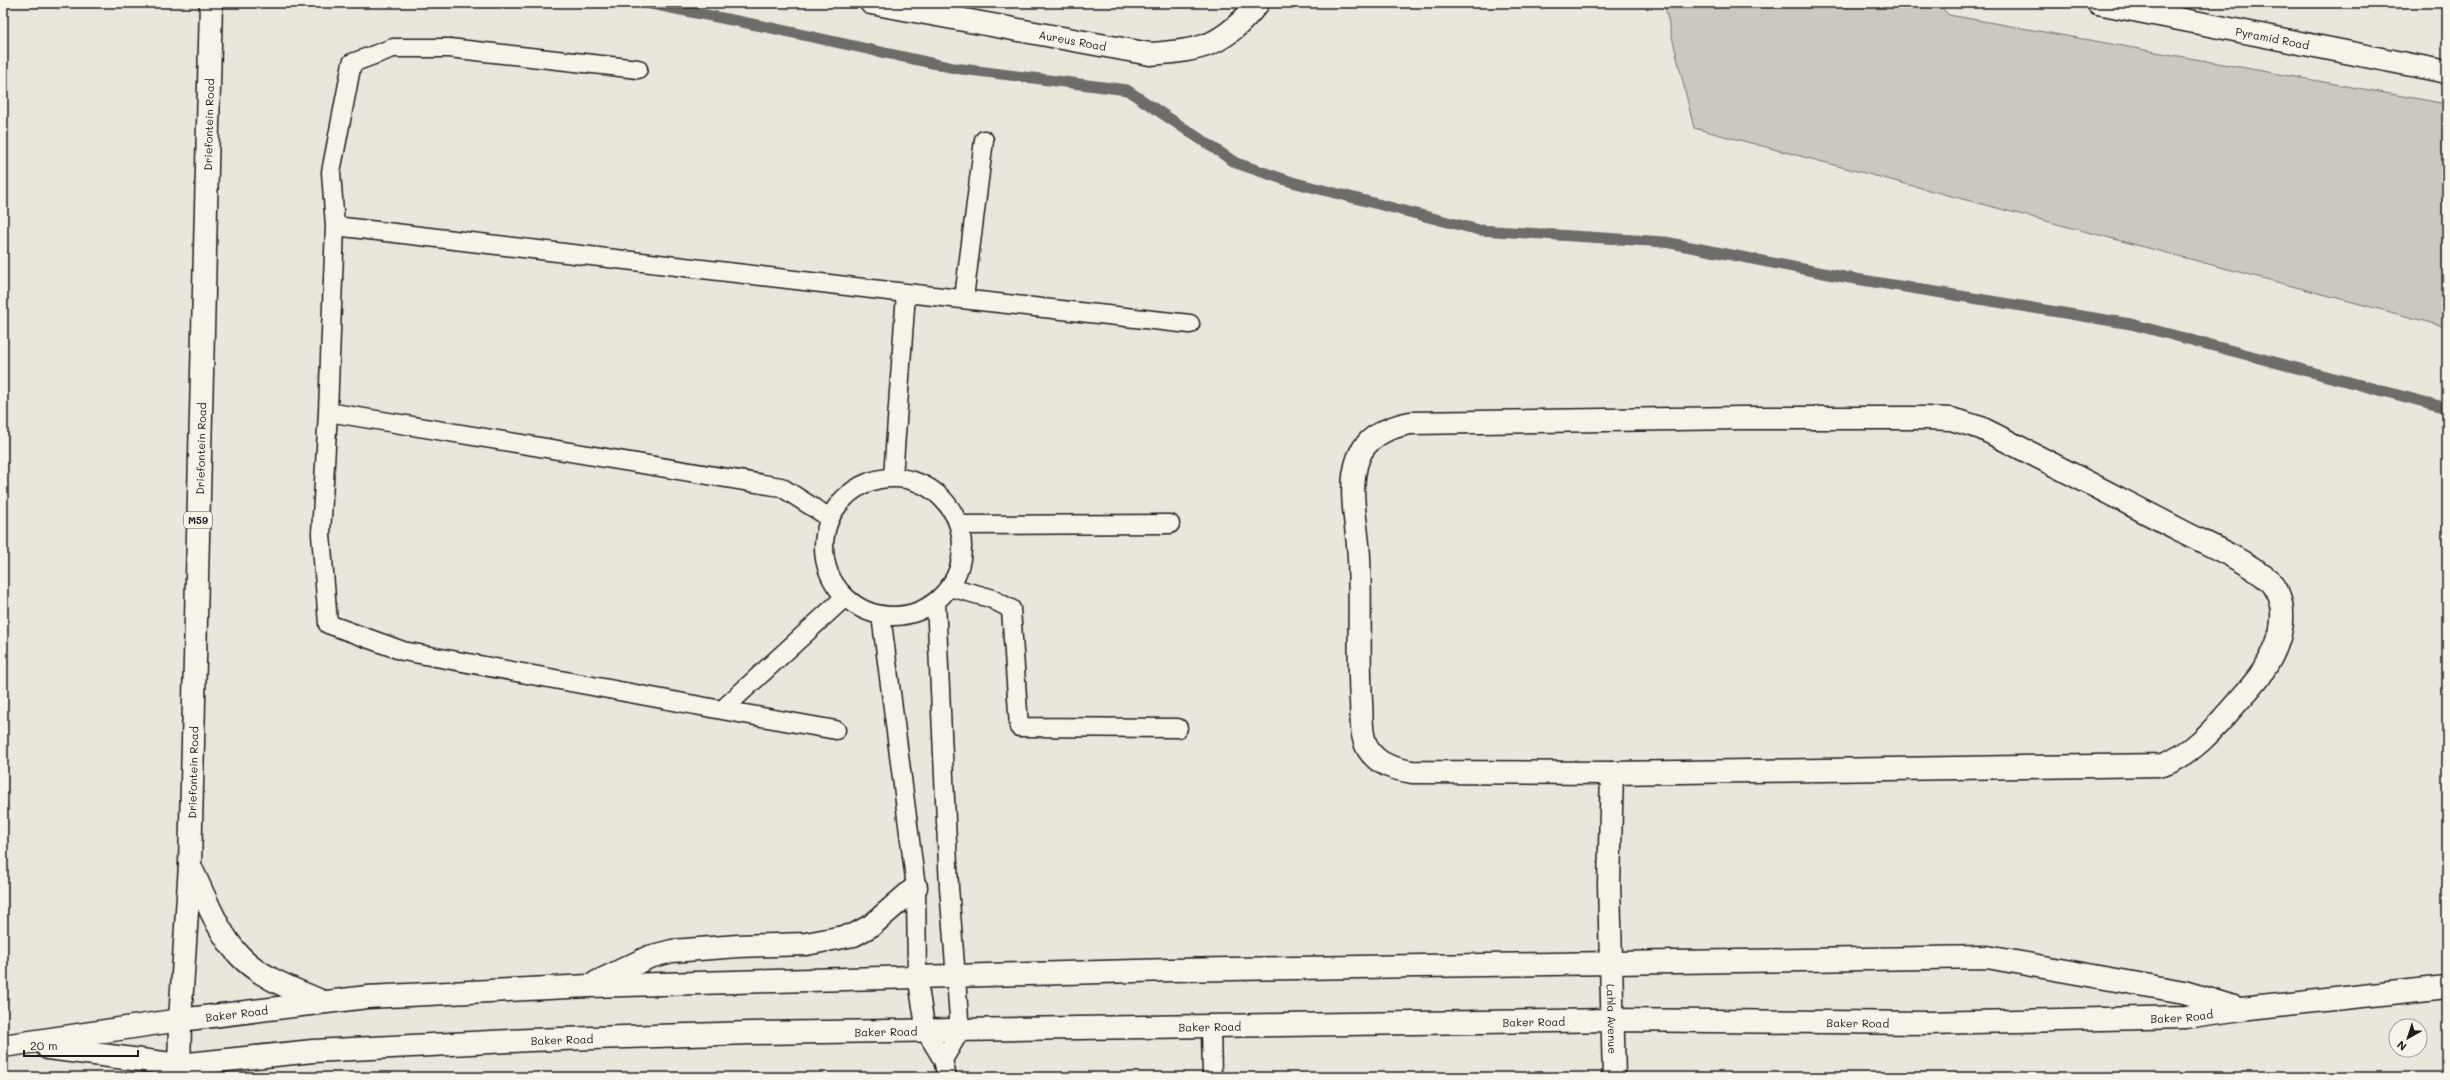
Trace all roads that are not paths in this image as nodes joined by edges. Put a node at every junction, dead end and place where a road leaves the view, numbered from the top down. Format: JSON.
{"nodes":[{"id":1,"x":211,"y":3,"type":"edge"},
{"id":2,"x":871,"y":3,"type":"edge"},
{"id":3,"x":1258,"y":3,"type":"edge"},
{"id":4,"x":2098,"y":3,"type":"edge"},
{"id":5,"x":638,"y":69,"type":"dead end"},
{"id":6,"x":2447,"y":72,"type":"edge"},
{"id":7,"x":984,"y":140,"type":"dead end"},
{"id":8,"x":335,"y":226,"type":"junction"},
{"id":9,"x":906,"y":293,"type":"junction"},
{"id":10,"x":964,"y":298,"type":"junction"},
{"id":11,"x":1190,"y":324,"type":"dead end"},
{"id":12,"x":328,"y":412,"type":"junction"},
{"id":13,"x":894,"y":477,"type":"junction"},
{"id":14,"x":830,"y":518,"type":"junction"},
{"id":15,"x":1170,"y":524,"type":"dead end"},
{"id":16,"x":960,"y":525,"type":"junction"},
{"id":17,"x":950,"y":586,"type":"junction"},
{"id":18,"x":845,"y":597,"type":"junction"},
{"id":19,"x":936,"y":601,"type":"junction"},
{"id":20,"x":880,"y":614,"type":"junction"},
{"id":21,"x":722,"y":710,"type":"junction"},
{"id":22,"x":1178,"y":728,"type":"dead end"},
{"id":23,"x":836,"y":730,"type":"dead end"},
{"id":24,"x":1612,"y":773,"type":"junction"},
{"id":25,"x":190,"y":865,"type":"junction"},
{"id":26,"x":916,"y":887,"type":"junction"},
{"id":27,"x":1611,"y":961,"type":"junction"},
{"id":28,"x":954,"y":974,"type":"junction"},
{"id":29,"x":917,"y":975,"type":"junction"},
{"id":30,"x":589,"y":986,"type":"junction"},
{"id":31,"x":2447,"y":987,"type":"edge"},
{"id":32,"x":323,"y":1002,"type":"junction"},
{"id":33,"x":2241,"y":1009,"type":"junction"},
{"id":34,"x":1613,"y":1020,"type":"junction"},
{"id":35,"x":1211,"y":1026,"type":"junction"},
{"id":36,"x":180,"y":1029,"type":"junction"},
{"id":37,"x":960,"y":1031,"type":"junction"},
{"id":38,"x":926,"y":1032,"type":"junction"},
{"id":39,"x":13,"y":1045,"type":"edge"},
{"id":40,"x":943,"y":1060,"type":"junction"},
{"id":41,"x":179,"y":1071,"type":"edge"},
{"id":42,"x":947,"y":1077,"type":"edge"},
{"id":43,"x":1212,"y":1077,"type":"edge"},
{"id":44,"x":1614,"y":1077,"type":"edge"}],
"edges":[{"from":1,"to":25,"type":"main road","name":"Driefontein Road","number":"M59"},
{"from":2,"to":3,"type":"main road","name":"Aureus Road"},
{"from":4,"to":6,"type":"main road","name":"Pyramid Road"},
{"from":5,"to":8,"type":"lane"},
{"from":7,"to":10,"type":"lane"},
{"from":8,"to":9,"type":"lane"},
{"from":8,"to":12,"type":"lane"},
{"from":9,"to":10,"type":"lane"},
{"from":9,"to":13,"type":"lane"},
{"from":10,"to":11,"type":"lane"},
{"from":12,"to":14,"type":"lane"},
{"from":12,"to":21,"type":"lane"},
{"from":13,"to":14,"type":"lane"},
{"from":13,"to":16,"type":"lane"},
{"from":14,"to":18,"type":"lane"},
{"from":15,"to":16,"type":"lane"},
{"from":16,"to":17,"type":"lane"},
{"from":17,"to":19,"type":"lane"},
{"from":17,"to":22,"type":"lane"},
{"from":18,"to":20,"type":"lane"},
{"from":18,"to":21,"type":"lane"},
{"from":19,"to":20,"type":"lane"},
{"from":19,"to":28,"type":"lane"},
{"from":20,"to":26,"type":"lane"},
{"from":21,"to":23,"type":"lane"},
{"from":24,"to":24,"type":"main road"},
{"from":24,"to":27,"type":"main road"},
{"from":25,"to":32,"type":"main road"},
{"from":25,"to":36,"type":"main road","name":"Driefontein Road","number":"M59"},
{"from":26,"to":29,"type":"lane"},
{"from":26,"to":30,"type":"main road"},
{"from":27,"to":28,"type":"main road","name":"Baker Road"},
{"from":27,"to":33,"type":"main road","name":"Baker Road"},
{"from":27,"to":34,"type":"main road","name":"Lahla Avenue"},
{"from":28,"to":29,"type":"main road","name":"Baker Road"},
{"from":28,"to":37,"type":"lane"},
{"from":29,"to":30,"type":"main road","name":"Baker Road"},
{"from":29,"to":38,"type":"lane"},
{"from":30,"to":32,"type":"main road","name":"Baker Road"},
{"from":31,"to":33,"type":"main road","name":"Baker Road"},
{"from":32,"to":36,"type":"main road","name":"Baker Road"},
{"from":33,"to":34,"type":"main road","name":"Baker Road"},
{"from":34,"to":35,"type":"main road","name":"Baker Road"},
{"from":34,"to":44,"type":"main road","name":"Lahla Avenue"},
{"from":35,"to":37,"type":"main road","name":"Baker Road"},
{"from":35,"to":43,"type":"lane"},
{"from":36,"to":39,"type":"main road","name":"Baker Road"},
{"from":36,"to":41,"type":"main road","number":"M59"},
{"from":37,"to":38,"type":"main road","name":"Baker Road"},
{"from":37,"to":40,"type":"lane"},
{"from":38,"to":40,"type":"lane"},
{"from":38,"to":41,"type":"main road","name":"Baker Road"},
{"from":39,"to":41,"type":"main road","name":"Baker Road"},
{"from":40,"to":42,"type":"lane"}]}
